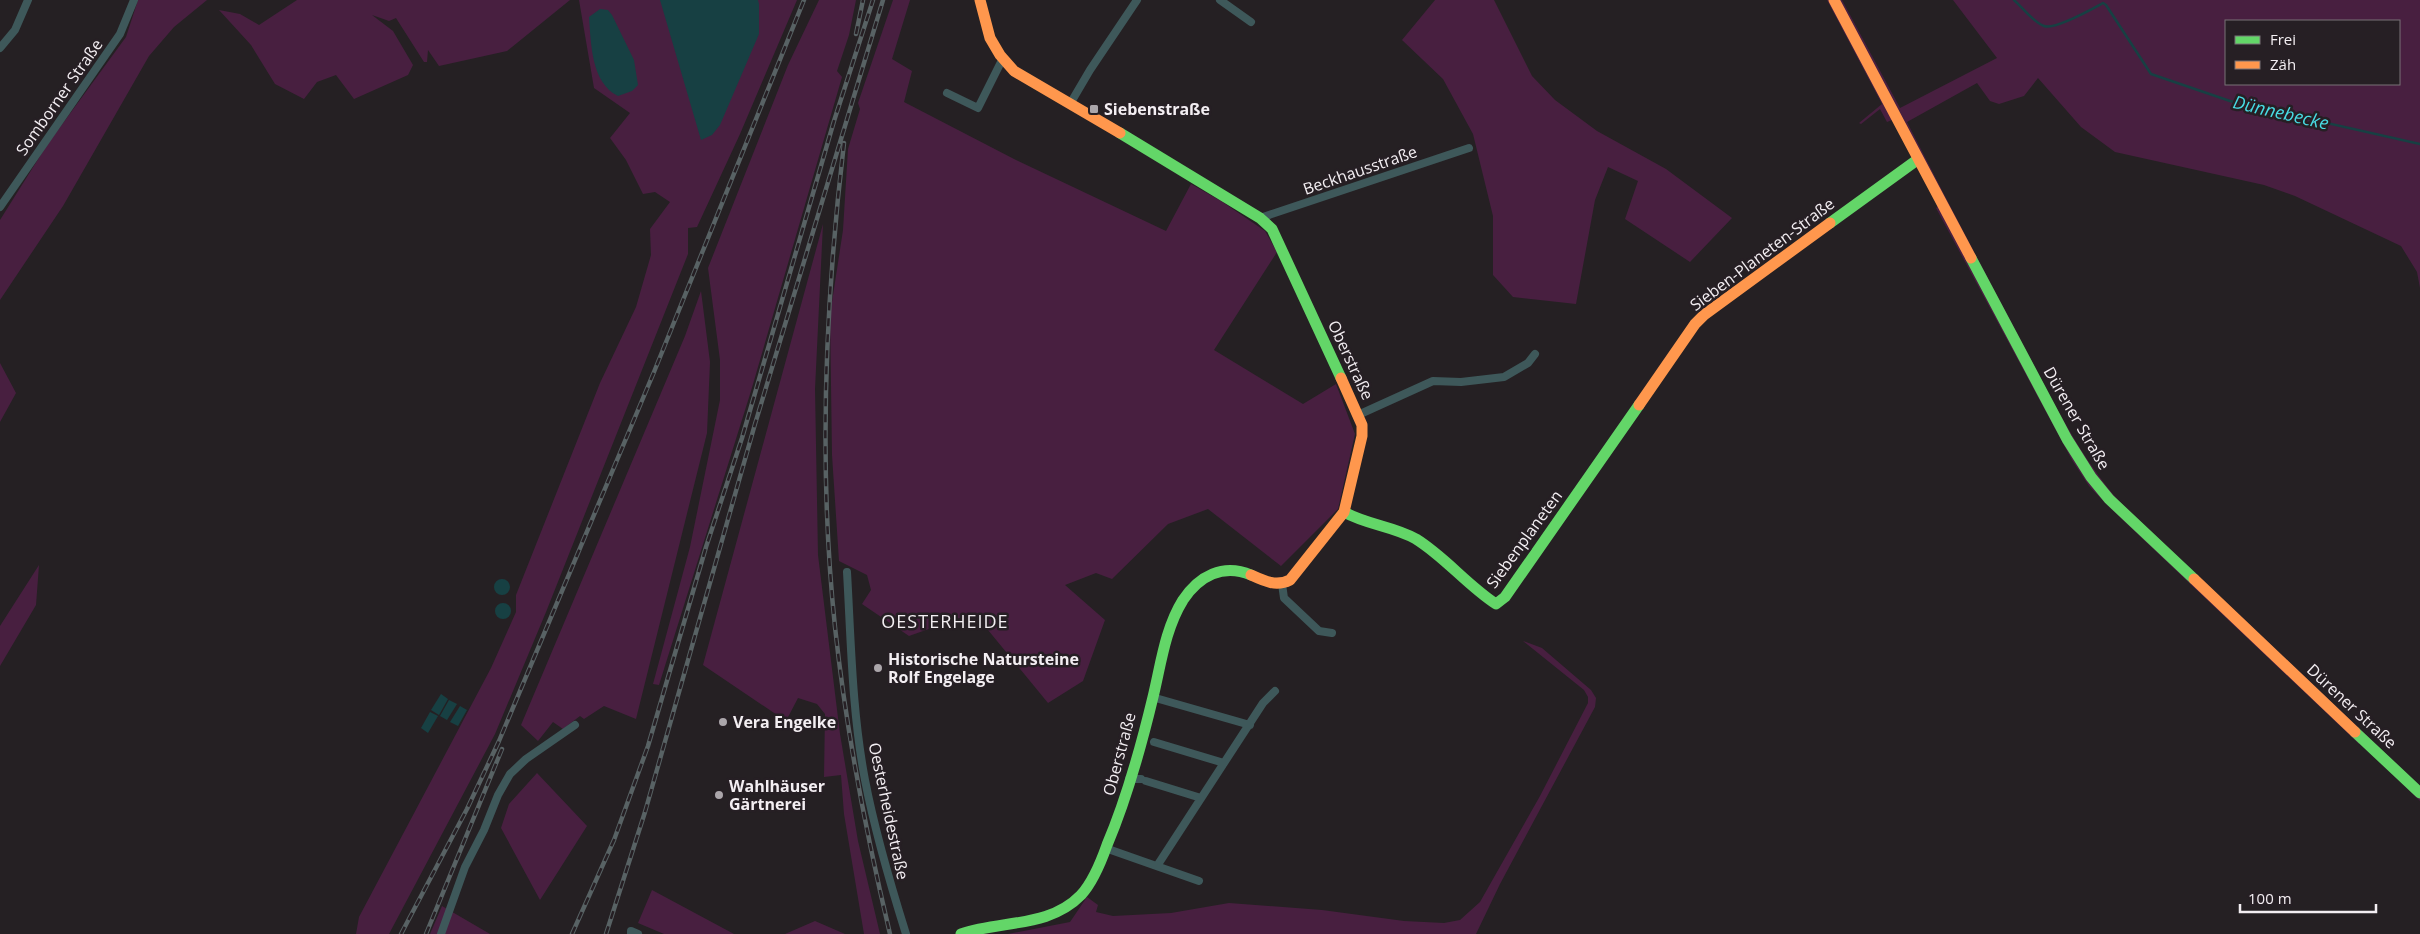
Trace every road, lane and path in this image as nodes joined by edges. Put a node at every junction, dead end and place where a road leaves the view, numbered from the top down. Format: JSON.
{"nodes":[{"id":1,"x":28,"y":0,"type":"edge"},
{"id":2,"x":134,"y":0,"type":"edge"},
{"id":3,"x":980,"y":0,"type":"edge"},
{"id":4,"x":1137,"y":0,"type":"edge"},
{"id":5,"x":1220,"y":0,"type":"edge"},
{"id":6,"x":1834,"y":0,"type":"edge"},
{"id":7,"x":1251,"y":22,"type":"dead end"},
{"id":8,"x":0,"y":48,"type":"edge"},
{"id":9,"x":1002,"y":60,"type":"junction"},
{"id":10,"x":947,"y":93,"type":"dead end"},
{"id":11,"x":1070,"y":104,"type":"junction"},
{"id":12,"x":1469,"y":148,"type":"dead end"},
{"id":13,"x":1917,"y":160,"type":"junction"},
{"id":14,"x":0,"y":207,"type":"edge"},
{"id":15,"x":1260,"y":218,"type":"junction"},
{"id":16,"x":1535,"y":354,"type":"dead end"},
{"id":17,"x":1358,"y":415,"type":"junction"},
{"id":18,"x":1596,"y":468,"type":"joint"},
{"id":19,"x":1344,"y":512,"type":"junction"},
{"id":20,"x":847,"y":572,"type":"dead end"},
{"id":21,"x":1282,"y":584,"type":"junction"},
{"id":22,"x":1332,"y":633,"type":"dead end"},
{"id":23,"x":1275,"y":691,"type":"dead end"},
{"id":24,"x":1152,"y":697,"type":"junction"},
{"id":25,"x":575,"y":725,"type":"dead end"},
{"id":26,"x":1250,"y":725,"type":"junction"},
{"id":27,"x":1154,"y":742,"type":"dead end"},
{"id":28,"x":1224,"y":763,"type":"junction"},
{"id":29,"x":1139,"y":780,"type":"junction"},
{"id":30,"x":2420,"y":793,"type":"edge"},
{"id":31,"x":1201,"y":798,"type":"junction"},
{"id":32,"x":1108,"y":849,"type":"junction"},
{"id":33,"x":1157,"y":866,"type":"junction"},
{"id":34,"x":1199,"y":881,"type":"dead end"},
{"id":35,"x":441,"y":934,"type":"edge"},
{"id":36,"x":631,"y":934,"type":"edge"},
{"id":37,"x":638,"y":934,"type":"edge"},
{"id":38,"x":906,"y":934,"type":"edge"},
{"id":39,"x":961,"y":934,"type":"edge"}],
"edges":[{"from":1,"to":8,"type":"street"},
{"from":2,"to":14,"type":"street","name":"Somborner Straße"},
{"from":3,"to":9,"type":"street"},
{"from":4,"to":11,"type":"street"},
{"from":5,"to":7,"type":"street"},
{"from":6,"to":13,"type":"street","name":"Dürener Straße"},
{"from":9,"to":10,"type":"street"},
{"from":9,"to":11,"type":"street","name":"Oberstraße"},
{"from":11,"to":15,"type":"street","name":"Oberstraße"},
{"from":12,"to":15,"type":"street","name":"Beckhausstraße"},
{"from":13,"to":18,"type":"street","name":"Sieben-Planeten-Straße"},
{"from":13,"to":30,"type":"street","name":"Dürener Straße"},
{"from":15,"to":17,"type":"street","name":"Oberstraße"},
{"from":16,"to":17,"type":"street"},
{"from":17,"to":19,"type":"street","name":"Oberstraße"},
{"from":18,"to":19,"type":"street","name":"Siebenplaneten"},
{"from":19,"to":21,"type":"street","name":"Oberstraße"},
{"from":20,"to":38,"type":"street","name":"Oesterheidestraße"},
{"from":21,"to":22,"type":"street"},
{"from":21,"to":24,"type":"street","name":"Oberstraße"},
{"from":23,"to":26,"type":"street"},
{"from":24,"to":26,"type":"street"},
{"from":24,"to":29,"type":"street","name":"Oberstraße"},
{"from":25,"to":35,"type":"street"},
{"from":26,"to":28,"type":"street"},
{"from":27,"to":28,"type":"street"},
{"from":28,"to":31,"type":"street"},
{"from":29,"to":31,"type":"street"},
{"from":29,"to":32,"type":"street","name":"Oberstraße"},
{"from":31,"to":33,"type":"street"},
{"from":32,"to":33,"type":"street"},
{"from":32,"to":39,"type":"street","name":"Oberstraße"},
{"from":33,"to":34,"type":"street"},
{"from":36,"to":37,"type":"street"}]}
